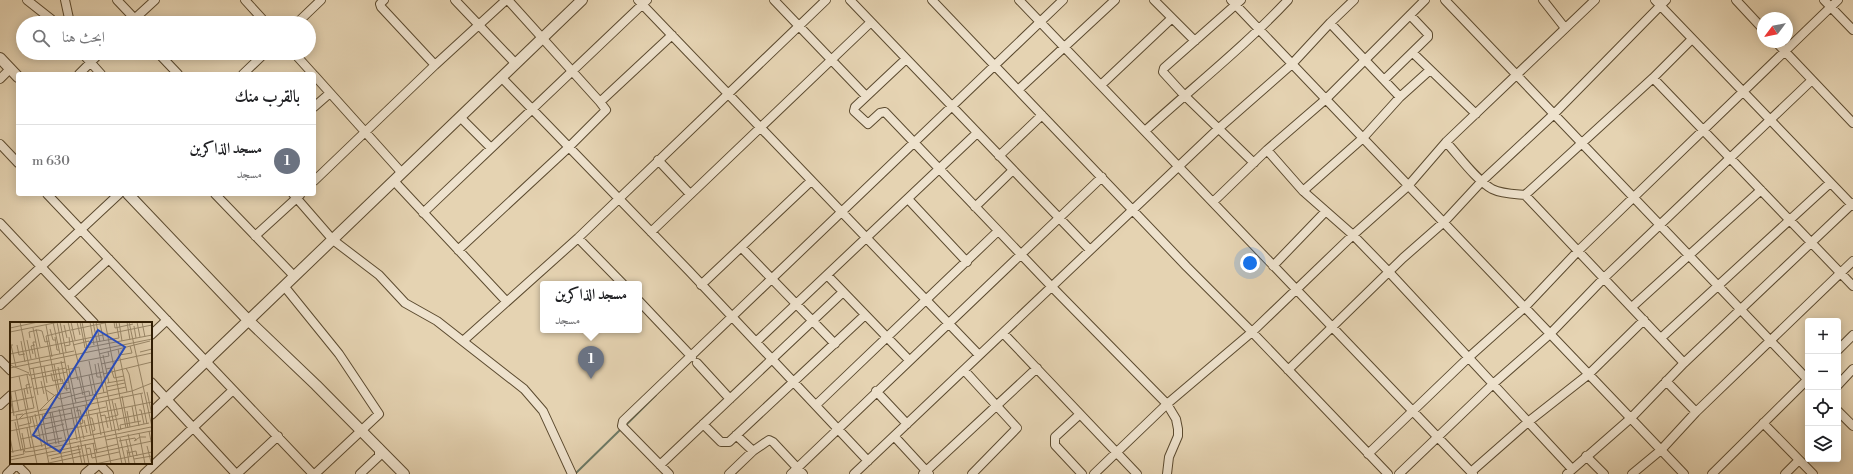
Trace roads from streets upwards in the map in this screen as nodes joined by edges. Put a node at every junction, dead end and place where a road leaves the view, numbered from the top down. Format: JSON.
{"nodes":[{"id":1,"x":27,"y":0,"type":"edge"},
{"id":2,"x":64,"y":0,"type":"edge"},
{"id":3,"x":117,"y":0,"type":"edge"},
{"id":4,"x":245,"y":0,"type":"edge"},
{"id":5,"x":320,"y":0,"type":"edge"},
{"id":6,"x":384,"y":0,"type":"edge"},
{"id":7,"x":455,"y":0,"type":"edge"},
{"id":8,"x":507,"y":0,"type":"edge"},
{"id":9,"x":582,"y":0,"type":"edge"},
{"id":10,"x":774,"y":0,"type":"edge"},
{"id":11,"x":826,"y":0,"type":"edge"},
{"id":12,"x":850,"y":0,"type":"edge"},
{"id":13,"x":932,"y":0,"type":"edge"},
{"id":14,"x":1019,"y":0,"type":"edge"},
{"id":15,"x":1064,"y":0,"type":"edge"},
{"id":16,"x":1115,"y":0,"type":"edge"},
{"id":17,"x":1288,"y":0,"type":"edge"},
{"id":18,"x":1354,"y":0,"type":"edge"},
{"id":19,"x":1425,"y":0,"type":"edge"},
{"id":20,"x":1445,"y":0,"type":"edge"},
{"id":21,"x":1543,"y":0,"type":"edge"},
{"id":22,"x":1595,"y":0,"type":"edge"},
{"id":23,"x":1736,"y":0,"type":"edge"},
{"id":24,"x":1824,"y":0,"type":"edge"},
{"id":25,"x":1838,"y":0,"type":"edge"},
{"id":26,"x":642,"y":1,"type":"edge"},
{"id":27,"x":1158,"y":1,"type":"edge"},
{"id":28,"x":150,"y":2,"type":"edge"},
{"id":29,"x":1236,"y":2,"type":"edge"},
{"id":30,"x":1660,"y":2,"type":"edge"},
{"id":31,"x":1831,"y":7,"type":"junction"},
{"id":32,"x":1410,"y":15,"type":"junction"},
{"id":33,"x":47,"y":16,"type":"edge"},
{"id":34,"x":68,"y":16,"type":"edge"},
{"id":35,"x":128,"y":16,"type":"edge"},
{"id":36,"x":137,"y":16,"type":"edge"},
{"id":37,"x":260,"y":16,"type":"edge"},
{"id":38,"x":303,"y":16,"type":"edge"},
{"id":39,"x":1172,"y":18,"type":"junction"},
{"id":40,"x":871,"y":22,"type":"junction"},
{"id":41,"x":1040,"y":22,"type":"junction"},
{"id":42,"x":1330,"y":23,"type":"junction"},
{"id":43,"x":1757,"y":23,"type":"edge"},
{"id":44,"x":479,"y":24,"type":"junction"},
{"id":45,"x":799,"y":27,"type":"junction"},
{"id":46,"x":1565,"y":28,"type":"junction"},
{"id":47,"x":1260,"y":30,"type":"junction"},
{"id":48,"x":1853,"y":30,"type":"edge"},
{"id":49,"x":672,"y":35,"type":"junction"},
{"id":50,"x":543,"y":38,"type":"junction"},
{"id":51,"x":1692,"y":39,"type":"junction"},
{"id":52,"x":1195,"y":41,"type":"junction"},
{"id":53,"x":1064,"y":46,"type":"junction"},
{"id":54,"x":1781,"y":48,"type":"edge"},
{"id":55,"x":1785,"y":52,"type":"junction"},
{"id":56,"x":1413,"y":53,"type":"junction"},
{"id":57,"x":0,"y":58,"type":"edge"},
{"id":58,"x":831,"y":59,"type":"junction"},
{"id":59,"x":906,"y":59,"type":"junction"},
{"id":60,"x":1365,"y":59,"type":"junction"},
{"id":61,"x":165,"y":60,"type":"edge"},
{"id":62,"x":258,"y":60,"type":"edge"},
{"id":63,"x":300,"y":60,"type":"edge"},
{"id":64,"x":90,"y":62,"type":"joint"},
{"id":65,"x":516,"y":64,"type":"junction"},
{"id":66,"x":1292,"y":64,"type":"junction"},
{"id":67,"x":435,"y":65,"type":"junction"},
{"id":68,"x":995,"y":66,"type":"junction"},
{"id":69,"x":10,"y":69,"type":"junction"},
{"id":70,"x":572,"y":70,"type":"junction"},
{"id":71,"x":1430,"y":70,"type":"junction"},
{"id":72,"x":81,"y":72,"type":"edge"},
{"id":73,"x":99,"y":72,"type":"edge"},
{"id":74,"x":176,"y":72,"type":"edge"},
{"id":75,"x":245,"y":72,"type":"edge"},
{"id":76,"x":310,"y":72,"type":"edge"},
{"id":77,"x":16,"y":75,"type":"edge"},
{"id":78,"x":1516,"y":75,"type":"junction"},
{"id":79,"x":502,"y":77,"type":"junction"},
{"id":80,"x":316,"y":78,"type":"edge"},
{"id":81,"x":1653,"y":78,"type":"junction"},
{"id":82,"x":0,"y":79,"type":"edge"},
{"id":83,"x":1384,"y":80,"type":"junction"},
{"id":84,"x":1812,"y":80,"type":"junction"},
{"id":85,"x":1101,"y":84,"type":"junction"},
{"id":86,"x":1018,"y":90,"type":"junction"},
{"id":87,"x":330,"y":92,"type":"junction"},
{"id":88,"x":1743,"y":92,"type":"junction"},
{"id":89,"x":728,"y":93,"type":"junction"},
{"id":90,"x":1184,"y":95,"type":"junction"},
{"id":91,"x":866,"y":96,"type":"junction"},
{"id":92,"x":1400,"y":97,"type":"junction"},
{"id":93,"x":1326,"y":99,"type":"junction"},
{"id":94,"x":600,"y":102,"type":"junction"},
{"id":95,"x":316,"y":105,"type":"edge"},
{"id":96,"x":952,"y":107,"type":"junction"},
{"id":97,"x":531,"y":110,"type":"junction"},
{"id":98,"x":1476,"y":114,"type":"junction"},
{"id":99,"x":1554,"y":114,"type":"junction"},
{"id":100,"x":1042,"y":115,"type":"junction"},
{"id":101,"x":460,"y":117,"type":"junction"},
{"id":102,"x":1770,"y":120,"type":"junction"},
{"id":103,"x":1853,"y":123,"type":"edge"},
{"id":104,"x":760,"y":127,"type":"junction"},
{"id":105,"x":1218,"y":129,"type":"junction"},
{"id":106,"x":1704,"y":130,"type":"junction"},
{"id":107,"x":1145,"y":131,"type":"junction"},
{"id":108,"x":365,"y":132,"type":"junction"},
{"id":109,"x":977,"y":133,"type":"junction"},
{"id":110,"x":1363,"y":138,"type":"junction"},
{"id":111,"x":1446,"y":142,"type":"junction"},
{"id":112,"x":0,"y":144,"type":"edge"},
{"id":113,"x":914,"y":144,"type":"junction"},
{"id":114,"x":1582,"y":144,"type":"junction"},
{"id":115,"x":491,"y":148,"type":"junction"},
{"id":116,"x":568,"y":148,"type":"junction"},
{"id":117,"x":1267,"y":150,"type":"junction"},
{"id":118,"x":999,"y":156,"type":"junction"},
{"id":119,"x":1731,"y":157,"type":"junction"},
{"id":120,"x":658,"y":160,"type":"junction"},
{"id":121,"x":16,"y":161,"type":"edge"},
{"id":122,"x":1254,"y":162,"type":"junction"},
{"id":123,"x":1178,"y":167,"type":"junction"},
{"id":124,"x":939,"y":170,"type":"junction"},
{"id":125,"x":1013,"y":170,"type":"junction"},
{"id":126,"x":402,"y":173,"type":"junction"},
{"id":127,"x":1102,"y":177,"type":"junction"},
{"id":128,"x":316,"y":179,"type":"edge"},
{"id":129,"x":394,"y":181,"type":"junction"},
{"id":130,"x":811,"y":181,"type":"junction"},
{"id":131,"x":1482,"y":181,"type":"junction"},
{"id":132,"x":1830,"y":183,"type":"junction"},
{"id":133,"x":1408,"y":186,"type":"junction"},
{"id":134,"x":1761,"y":190,"type":"junction"},
{"id":135,"x":1303,"y":191,"type":"junction"},
{"id":136,"x":690,"y":194,"type":"junction"},
{"id":137,"x":1525,"y":195,"type":"junction"},
{"id":138,"x":49,"y":196,"type":"edge"},
{"id":139,"x":117,"y":196,"type":"edge"},
{"id":140,"x":130,"y":196,"type":"edge"},
{"id":141,"x":217,"y":196,"type":"edge"},
{"id":142,"x":295,"y":196,"type":"edge"},
{"id":143,"x":297,"y":196,"type":"edge"},
{"id":144,"x":618,"y":198,"type":"junction"},
{"id":145,"x":1634,"y":198,"type":"junction"},
{"id":146,"x":908,"y":199,"type":"junction"},
{"id":147,"x":1213,"y":202,"type":"junction"},
{"id":148,"x":1853,"y":204,"type":"edge"},
{"id":149,"x":975,"y":207,"type":"junction"},
{"id":150,"x":1133,"y":210,"type":"junction"},
{"id":151,"x":1325,"y":212,"type":"junction"},
{"id":152,"x":423,"y":213,"type":"junction"},
{"id":153,"x":842,"y":213,"type":"junction"},
{"id":154,"x":1058,"y":218,"type":"junction"},
{"id":155,"x":1791,"y":220,"type":"junction"},
{"id":156,"x":1444,"y":222,"type":"junction"},
{"id":157,"x":0,"y":223,"type":"edge"},
{"id":158,"x":1660,"y":225,"type":"junction"},
{"id":159,"x":81,"y":230,"type":"junction"},
{"id":160,"x":998,"y":231,"type":"junction"},
{"id":161,"x":651,"y":232,"type":"junction"},
{"id":162,"x":1353,"y":235,"type":"junction"},
{"id":163,"x":255,"y":236,"type":"junction"},
{"id":164,"x":578,"y":238,"type":"junction"},
{"id":165,"x":866,"y":238,"type":"junction"},
{"id":166,"x":333,"y":240,"type":"junction"},
{"id":167,"x":1813,"y":243,"type":"junction"},
{"id":168,"x":741,"y":247,"type":"junction"},
{"id":169,"x":458,"y":250,"type":"junction"},
{"id":170,"x":1090,"y":250,"type":"junction"},
{"id":171,"x":1578,"y":251,"type":"junction"},
{"id":172,"x":1021,"y":254,"type":"junction"},
{"id":173,"x":1688,"y":255,"type":"junction"},
{"id":174,"x":109,"y":259,"type":"junction"},
{"id":175,"x":1853,"y":261,"type":"edge"},
{"id":176,"x":967,"y":262,"type":"junction"},
{"id":177,"x":1273,"y":266,"type":"junction"},
{"id":178,"x":42,"y":267,"type":"junction"},
{"id":179,"x":1389,"y":272,"type":"junction"},
{"id":180,"x":1841,"y":273,"type":"junction"},
{"id":181,"x":827,"y":275,"type":"junction"},
{"id":182,"x":294,"y":276,"type":"junction"},
{"id":183,"x":1604,"y":278,"type":"junction"},
{"id":184,"x":773,"y":279,"type":"junction"},
{"id":185,"x":619,"y":281,"type":"edge"},
{"id":186,"x":701,"y":284,"type":"junction"},
{"id":187,"x":1718,"y":285,"type":"junction"},
{"id":188,"x":284,"y":286,"type":"junction"},
{"id":189,"x":1853,"y":286,"type":"edge"},
{"id":190,"x":1052,"y":287,"type":"junction"},
{"id":191,"x":1296,"y":289,"type":"junction"},
{"id":192,"x":843,"y":292,"type":"junction"},
{"id":193,"x":69,"y":296,"type":"junction"},
{"id":194,"x":926,"y":300,"type":"junction"},
{"id":195,"x":506,"y":301,"type":"junction"},
{"id":196,"x":642,"y":304,"type":"edge"},
{"id":197,"x":796,"y":304,"type":"junction"},
{"id":198,"x":0,"y":305,"type":"edge"},
{"id":199,"x":1525,"y":307,"type":"junction"},
{"id":200,"x":1632,"y":307,"type":"junction"},
{"id":201,"x":1741,"y":309,"type":"junction"},
{"id":202,"x":865,"y":315,"type":"junction"},
{"id":203,"x":733,"y":318,"type":"junction"},
{"id":204,"x":167,"y":320,"type":"junction"},
{"id":205,"x":248,"y":320,"type":"junction"},
{"id":206,"x":1644,"y":320,"type":"junction"},
{"id":207,"x":812,"y":321,"type":"junction"},
{"id":208,"x":91,"y":322,"type":"edge"},
{"id":209,"x":948,"y":323,"type":"junction"},
{"id":210,"x":1332,"y":327,"type":"junction"},
{"id":211,"x":1252,"y":332,"type":"junction"},
{"id":212,"x":1003,"y":333,"type":"junction"},
{"id":213,"x":152,"y":334,"type":"edge"},
{"id":214,"x":1550,"y":334,"type":"junction"},
{"id":215,"x":1853,"y":335,"type":"edge"},
{"id":216,"x":887,"y":337,"type":"junction"},
{"id":217,"x":1661,"y":338,"type":"junction"},
{"id":218,"x":1770,"y":340,"type":"junction"},
{"id":219,"x":463,"y":341,"type":"junction"},
{"id":220,"x":756,"y":342,"type":"junction"},
{"id":221,"x":835,"y":344,"type":"junction"},
{"id":222,"x":1841,"y":347,"type":"edge"},
{"id":223,"x":979,"y":355,"type":"junction"},
{"id":224,"x":1468,"y":358,"type":"junction"},
{"id":225,"x":771,"y":359,"type":"junction"},
{"id":226,"x":0,"y":360,"type":"edge"},
{"id":227,"x":694,"y":360,"type":"junction"},
{"id":228,"x":909,"y":360,"type":"junction"},
{"id":229,"x":206,"y":361,"type":"junction"},
{"id":230,"x":1684,"y":363,"type":"junction"},
{"id":231,"x":1037,"y":368,"type":"junction"},
{"id":232,"x":10,"y":370,"type":"edge"},
{"id":233,"x":964,"y":370,"type":"junction"},
{"id":234,"x":1288,"y":370,"type":"junction"},
{"id":235,"x":1853,"y":370,"type":"edge"},
{"id":236,"x":1589,"y":374,"type":"junction"},
{"id":237,"x":1805,"y":377,"type":"edge"},
{"id":238,"x":1666,"y":381,"type":"junction"},
{"id":239,"x":794,"y":382,"type":"junction"},
{"id":240,"x":1841,"y":382,"type":"edge"},
{"id":241,"x":152,"y":383,"type":"edge"},
{"id":242,"x":1805,"y":383,"type":"edge"},
{"id":243,"x":1493,"y":384,"type":"junction"},
{"id":244,"x":233,"y":390,"type":"junction"},
{"id":245,"x":876,"y":391,"type":"junction"},
{"id":246,"x":10,"y":396,"type":"edge"},
{"id":247,"x":167,"y":398,"type":"junction"},
{"id":248,"x":730,"y":398,"type":"junction"},
{"id":249,"x":1167,"y":404,"type":"junction"},
{"id":250,"x":0,"y":405,"type":"edge"},
{"id":251,"x":816,"y":405,"type":"junction"},
{"id":252,"x":997,"y":405,"type":"junction"},
{"id":253,"x":1412,"y":411,"type":"junction"},
{"id":254,"x":1696,"y":412,"type":"junction"},
{"id":255,"x":152,"y":413,"type":"edge"},
{"id":256,"x":1841,"y":413,"type":"edge"},
{"id":257,"x":1080,"y":414,"type":"junction"},
{"id":258,"x":1631,"y":418,"type":"junction"},
{"id":259,"x":1528,"y":422,"type":"junction"},
{"id":260,"x":1763,"y":423,"type":"junction"},
{"id":261,"x":704,"y":424,"type":"junction"},
{"id":262,"x":907,"y":424,"type":"junction"},
{"id":263,"x":1853,"y":426,"type":"edge"},
{"id":264,"x":194,"y":427,"type":"junction"},
{"id":265,"x":837,"y":428,"type":"junction"},
{"id":266,"x":361,"y":431,"type":"junction"},
{"id":267,"x":736,"y":435,"type":"junction"},
{"id":268,"x":278,"y":436,"type":"junction"},
{"id":269,"x":894,"y":436,"type":"junction"},
{"id":270,"x":1437,"y":437,"type":"junction"},
{"id":271,"x":379,"y":448,"type":"junction"},
{"id":272,"x":1661,"y":450,"type":"junction"},
{"id":273,"x":753,"y":451,"type":"junction"},
{"id":274,"x":1116,"y":452,"type":"junction"},
{"id":275,"x":1368,"y":454,"type":"junction"},
{"id":276,"x":1586,"y":456,"type":"junction"},
{"id":277,"x":1799,"y":460,"type":"junction"},
{"id":278,"x":868,"y":461,"type":"junction"},
{"id":279,"x":17,"y":464,"type":"edge"},
{"id":280,"x":98,"y":464,"type":"edge"},
{"id":281,"x":100,"y":464,"type":"edge"},
{"id":282,"x":660,"y":465,"type":"junction"},
{"id":283,"x":800,"y":471,"type":"edge"},
{"id":284,"x":1570,"y":472,"type":"edge"},
{"id":285,"x":926,"y":473,"type":"edge"},
{"id":286,"x":1472,"y":473,"type":"edge"},
{"id":287,"x":7,"y":474,"type":"edge"},
{"id":288,"x":26,"y":474,"type":"edge"},
{"id":289,"x":86,"y":474,"type":"edge"},
{"id":290,"x":109,"y":474,"type":"edge"},
{"id":291,"x":144,"y":474,"type":"edge"},
{"id":292,"x":236,"y":474,"type":"edge"},
{"id":293,"x":314,"y":474,"type":"edge"},
{"id":294,"x":360,"y":474,"type":"edge"},
{"id":295,"x":404,"y":474,"type":"edge"},
{"id":296,"x":572,"y":474,"type":"edge"},
{"id":297,"x":669,"y":474,"type":"edge"},
{"id":298,"x":729,"y":474,"type":"edge"},
{"id":299,"x":791,"y":474,"type":"edge"},
{"id":300,"x":854,"y":474,"type":"edge"},
{"id":301,"x":972,"y":474,"type":"edge"},
{"id":302,"x":1082,"y":474,"type":"edge"},
{"id":303,"x":1094,"y":474,"type":"edge"},
{"id":304,"x":1137,"y":474,"type":"edge"},
{"id":305,"x":1167,"y":474,"type":"edge"},
{"id":306,"x":1388,"y":474,"type":"edge"},
{"id":307,"x":1399,"y":474,"type":"edge"},
{"id":308,"x":1604,"y":474,"type":"edge"},
{"id":309,"x":1632,"y":474,"type":"edge"},
{"id":310,"x":1684,"y":474,"type":"edge"},
{"id":311,"x":1712,"y":474,"type":"edge"},
{"id":312,"x":1785,"y":474,"type":"edge"},
{"id":313,"x":1813,"y":474,"type":"edge"}],
"edges":[{"from":1,"to":33,"type":"street"},
{"from":2,"to":34,"type":"street"},
{"from":3,"to":35,"type":"street"},
{"from":4,"to":37,"type":"street"},
{"from":5,"to":38,"type":"street"},
{"from":6,"to":67,"type":"street"},
{"from":7,"to":44,"type":"street"},
{"from":8,"to":44,"type":"street"},
{"from":8,"to":50,"type":"street"},
{"from":9,"to":50,"type":"street"},
{"from":10,"to":45,"type":"street"},
{"from":11,"to":45,"type":"street"},
{"from":12,"to":40,"type":"street"},
{"from":13,"to":68,"type":"street"},
{"from":14,"to":41,"type":"street"},
{"from":15,"to":41,"type":"street"},
{"from":16,"to":53,"type":"street"},
{"from":17,"to":47,"type":"street"},
{"from":18,"to":42,"type":"street"},
{"from":19,"to":32,"type":"street"},
{"from":20,"to":78,"type":"street"},
{"from":21,"to":46,"type":"street"},
{"from":22,"to":46,"type":"street"},
{"from":23,"to":43,"type":"street"},
{"from":24,"to":31,"type":"street"},
{"from":25,"to":31,"type":"street"},
{"from":26,"to":49,"type":"street"},
{"from":26,"to":70,"type":"street"},
{"from":27,"to":39,"type":"street"},
{"from":28,"to":36,"type":"street"},
{"from":29,"to":47,"type":"street"},
{"from":29,"to":52,"type":"street"},
{"from":30,"to":51,"type":"street"},
{"from":30,"to":99,"type":"street"},
{"from":31,"to":48,"type":"street"},
{"from":31,"to":55,"type":"street"},
{"from":32,"to":56,"type":"street"},
{"from":32,"to":60,"type":"street"},
{"from":39,"to":52,"type":"street"},
{"from":39,"to":85,"type":"street"},
{"from":40,"to":58,"type":"street"},
{"from":40,"to":59,"type":"street"},
{"from":41,"to":53,"type":"street"},
{"from":41,"to":68,"type":"street"},
{"from":42,"to":60,"type":"street"},
{"from":42,"to":66,"type":"street"},
{"from":44,"to":65,"type":"street"},
{"from":44,"to":67,"type":"street"},
{"from":45,"to":58,"type":"street"},
{"from":45,"to":89,"type":"street"},
{"from":46,"to":78,"type":"street"},
{"from":47,"to":66,"type":"street"},
{"from":47,"to":90,"type":"street"},
{"from":49,"to":89,"type":"street"},
{"from":49,"to":94,"type":"street"},
{"from":50,"to":65,"type":"street"},
{"from":50,"to":70,"type":"street"},
{"from":51,"to":81,"type":"street"},
{"from":51,"to":88,"type":"street"},
{"from":52,"to":90,"type":"street"},
{"from":53,"to":85,"type":"street"},
{"from":53,"to":86,"type":"street"},
{"from":54,"to":55,"type":"street"},
{"from":55,"to":84,"type":"street"},
{"from":55,"to":88,"type":"street"},
{"from":56,"to":71,"type":"street"},
{"from":56,"to":83,"type":"street"},
{"from":57,"to":69,"type":"street"},
{"from":58,"to":91,"type":"street"},
{"from":58,"to":104,"type":"street"},
{"from":59,"to":91,"type":"street"},
{"from":59,"to":96,"type":"street"},
{"from":60,"to":83,"type":"street"},
{"from":60,"to":93,"type":"street"},
{"from":61,"to":74,"type":"street"},
{"from":62,"to":75,"type":"street"},
{"from":63,"to":76,"type":"street"},
{"from":64,"to":72,"type":"street"},
{"from":64,"to":73,"type":"street"},
{"from":65,"to":79,"type":"street"},
{"from":66,"to":93,"type":"street"},
{"from":66,"to":105,"type":"street"},
{"from":67,"to":108,"type":"street"},
{"from":68,"to":86,"type":"street"},
{"from":68,"to":96,"type":"street"},
{"from":69,"to":77,"type":"street"},
{"from":69,"to":82,"type":"street"},
{"from":70,"to":94,"type":"street"},
{"from":70,"to":97,"type":"street"},
{"from":71,"to":92,"type":"street"},
{"from":71,"to":98,"type":"street"},
{"from":78,"to":98,"type":"street"},
{"from":78,"to":99,"type":"street"},
{"from":79,"to":97,"type":"street"},
{"from":79,"to":101,"type":"street"},
{"from":80,"to":87,"type":"street"},
{"from":81,"to":106,"type":"street"},
{"from":81,"to":114,"type":"street"},
{"from":83,"to":92,"type":"street"},
{"from":84,"to":102,"type":"street"},
{"from":84,"to":103,"type":"street"},
{"from":85,"to":107,"type":"street"},
{"from":86,"to":100,"type":"street"},
{"from":87,"to":95,"type":"street"},
{"from":87,"to":108,"type":"street"},
{"from":88,"to":102,"type":"street"},
{"from":88,"to":106,"type":"street"},
{"from":89,"to":104,"type":"street"},
{"from":89,"to":120,"type":"street"},
{"from":90,"to":105,"type":"street"},
{"from":90,"to":107,"type":"street"},
{"from":91,"to":113,"type":"street"},
{"from":92,"to":110,"type":"street"},
{"from":93,"to":110,"type":"street"},
{"from":93,"to":117,"type":"street"},
{"from":94,"to":116,"type":"street"},
{"from":96,"to":109,"type":"street"},
{"from":96,"to":113,"type":"street"},
{"from":97,"to":115,"type":"street"},
{"from":97,"to":116,"type":"street"},
{"from":98,"to":111,"type":"street"},
{"from":99,"to":114,"type":"street"},
{"from":99,"to":131,"type":"street"},
{"from":100,"to":118,"type":"street"},
{"from":100,"to":127,"type":"street"},
{"from":101,"to":115,"type":"street"},
{"from":101,"to":126,"type":"street"},
{"from":102,"to":119,"type":"street"},
{"from":102,"to":132,"type":"street"},
{"from":104,"to":130,"type":"street"},
{"from":104,"to":136,"type":"street"},
{"from":105,"to":122,"type":"street"},
{"from":105,"to":123,"type":"street"},
{"from":106,"to":119,"type":"street"},
{"from":106,"to":145,"type":"street"},
{"from":107,"to":123,"type":"street"},
{"from":108,"to":126,"type":"street"},
{"from":108,"to":128,"type":"street"},
{"from":109,"to":118,"type":"street"},
{"from":109,"to":124,"type":"street"},
{"from":110,"to":133,"type":"street"},
{"from":110,"to":135,"type":"street"},
{"from":111,"to":131,"type":"street"},
{"from":111,"to":133,"type":"street"},
{"from":112,"to":121,"type":"street"},
{"from":113,"to":124,"type":"street"},
{"from":113,"to":153,"type":"street"},
{"from":114,"to":137,"type":"street"},
{"from":114,"to":145,"type":"street"},
{"from":115,"to":152,"type":"street"},
{"from":116,"to":144,"type":"street"},
{"from":116,"to":169,"type":"street"},
{"from":117,"to":122,"type":"street"},
{"from":117,"to":135,"type":"street"},
{"from":118,"to":125,"type":"street"},
{"from":119,"to":134,"type":"street"},
{"from":119,"to":158,"type":"street"},
{"from":120,"to":136,"type":"street"},
{"from":120,"to":144,"type":"street"},
{"from":122,"to":147,"type":"street"},
{"from":123,"to":147,"type":"street"},
{"from":123,"to":150,"type":"street"},
{"from":124,"to":146,"type":"street"},
{"from":124,"to":149,"type":"street"},
{"from":125,"to":149,"type":"street"},
{"from":125,"to":154,"type":"street"},
{"from":126,"to":129,"type":"street"},
{"from":127,"to":150,"type":"street"},
{"from":127,"to":154,"type":"street"},
{"from":129,"to":152,"type":"street"},
{"from":129,"to":166,"type":"street"},
{"from":130,"to":153,"type":"street"},
{"from":130,"to":168,"type":"street"},
{"from":131,"to":137,"type":"street"},
{"from":131,"to":156,"type":"street"},
{"from":132,"to":148,"type":"street"},
{"from":132,"to":155,"type":"street"},
{"from":133,"to":156,"type":"street"},
{"from":133,"to":162,"type":"street"},
{"from":134,"to":155,"type":"street"},
{"from":134,"to":173,"type":"street"},
{"from":135,"to":151,"type":"street"},
{"from":136,"to":161,"type":"street"},
{"from":137,"to":171,"type":"street"},
{"from":138,"to":159,"type":"street"},
{"from":139,"to":159,"type":"street"},
{"from":140,"to":205,"type":"street"},
{"from":141,"to":163,"type":"street"},
{"from":142,"to":163,"type":"street"},
{"from":143,"to":166,"type":"street"},
{"from":144,"to":161,"type":"street"},
{"from":144,"to":164,"type":"street"},
{"from":145,"to":158,"type":"street"},
{"from":145,"to":171,"type":"street"},
{"from":146,"to":165,"type":"street"},
{"from":146,"to":176,"type":"street"},
{"from":147,"to":177,"type":"street"},
{"from":148,"to":167,"type":"street"},
{"from":149,"to":160,"type":"street"},
{"from":150,"to":170,"type":"street"},
{"from":150,"to":211,"type":"street"},
{"from":151,"to":162,"type":"street"},
{"from":151,"to":177,"type":"street"},
{"from":152,"to":169,"type":"street"},
{"from":153,"to":165,"type":"street"},
{"from":153,"to":184,"type":"street"},
{"from":154,"to":170,"type":"street"},
{"from":154,"to":172,"type":"street"},
{"from":155,"to":167,"type":"street"},
{"from":155,"to":187,"type":"street"},
{"from":156,"to":179,"type":"street"},
{"from":156,"to":199,"type":"street"},
{"from":157,"to":178,"type":"street"},
{"from":158,"to":173,"type":"street"},
{"from":158,"to":183,"type":"street"},
{"from":159,"to":174,"type":"street"},
{"from":159,"to":178,"type":"street"},
{"from":160,"to":172,"type":"street"},
{"from":160,"to":176,"type":"street"},
{"from":161,"to":186,"type":"street"},
{"from":162,"to":179,"type":"street"},
{"from":162,"to":191,"type":"street"},
{"from":163,"to":182,"type":"street"},
{"from":164,"to":185,"type":"street"},
{"from":164,"to":195,"type":"street"},
{"from":165,"to":181,"type":"street"},
{"from":165,"to":194,"type":"street"},
{"from":166,"to":182,"type":"street"},
{"from":166,"to":219,"type":"street"},
{"from":167,"to":180,"type":"street"},
{"from":167,"to":201,"type":"street"},
{"from":168,"to":184,"type":"street"},
{"from":168,"to":186,"type":"street"},
{"from":169,"to":195,"type":"street"},
{"from":170,"to":190,"type":"street"},
{"from":171,"to":183,"type":"street"},
{"from":171,"to":199,"type":"street"},
{"from":172,"to":190,"type":"street"},
{"from":172,"to":209,"type":"street"},
{"from":173,"to":187,"type":"street"},
{"from":173,"to":200,"type":"street"},
{"from":174,"to":193,"type":"street"},
{"from":174,"to":204,"type":"street"},
{"from":175,"to":180,"type":"street"},
{"from":176,"to":194,"type":"street"},
{"from":177,"to":191,"type":"street"},
{"from":178,"to":193,"type":"street"},
{"from":178,"to":198,"type":"street"},
{"from":179,"to":210,"type":"street"},
{"from":179,"to":224,"type":"street"},
{"from":180,"to":189,"type":"street"},
{"from":180,"to":218,"type":"street"},
{"from":181,"to":192,"type":"street"},
{"from":181,"to":197,"type":"street"},
{"from":182,"to":188,"type":"street"},
{"from":183,"to":200,"type":"street"},
{"from":183,"to":214,"type":"street"},
{"from":184,"to":197,"type":"street"},
{"from":184,"to":203,"type":"street"},
{"from":186,"to":203,"type":"street"},
{"from":187,"to":201,"type":"street"},
{"from":187,"to":217,"type":"street"},
{"from":188,"to":205,"type":"street"},
{"from":188,"to":266,"type":"street"},
{"from":190,"to":212,"type":"street"},
{"from":190,"to":249,"type":"street"},
{"from":191,"to":210,"type":"street"},
{"from":191,"to":211,"type":"street"},
{"from":192,"to":202,"type":"street"},
{"from":192,"to":207,"type":"street"},
{"from":193,"to":208,"type":"street"},
{"from":194,"to":209,"type":"street"},
{"from":194,"to":216,"type":"street"},
{"from":195,"to":219,"type":"street"},
{"from":196,"to":227,"type":"street"},
{"from":197,"to":207,"type":"street"},
{"from":197,"to":220,"type":"street"},
{"from":199,"to":214,"type":"street"},
{"from":199,"to":224,"type":"street"},
{"from":200,"to":206,"type":"street"},
{"from":201,"to":218,"type":"street"},
{"from":201,"to":230,"type":"street"},
{"from":202,"to":216,"type":"street"},
{"from":202,"to":221,"type":"street"},
{"from":203,"to":220,"type":"street"},
{"from":203,"to":227,"type":"street"},
{"from":204,"to":213,"type":"street"},
{"from":204,"to":229,"type":"street"},
{"from":205,"to":229,"type":"street"},
{"from":205,"to":266,"type":"street"},
{"from":206,"to":217,"type":"street"},
{"from":206,"to":236,"type":"street"},
{"from":207,"to":221,"type":"street"},
{"from":207,"to":225,"type":"street"},
{"from":209,"to":223,"type":"street"},
{"from":209,"to":228,"type":"street"},
{"from":210,"to":234,"type":"street"},
{"from":210,"to":253,"type":"street"},
{"from":211,"to":234,"type":"street"},
{"from":211,"to":249,"type":"street"},
{"from":212,"to":223,"type":"street"},
{"from":212,"to":231,"type":"street"},
{"from":214,"to":236,"type":"street"},
{"from":214,"to":243,"type":"street"},
{"from":215,"to":222,"type":"street"},
{"from":216,"to":228,"type":"street"},
{"from":216,"to":251,"type":"street"},
{"from":217,"to":230,"type":"street"},
{"from":218,"to":237,"type":"street"},
{"from":218,"to":254,"type":"street"},
{"from":219,"to":296,"type":"street"},
{"from":220,"to":225,"type":"street"},
{"from":221,"to":239,"type":"street"},
{"from":223,"to":233,"type":"street"},
{"from":224,"to":243,"type":"street"},
{"from":224,"to":253,"type":"street"},
{"from":225,"to":239,"type":"street"},
{"from":225,"to":248,"type":"street"},
{"from":226,"to":232,"type":"street"},
{"from":227,"to":248,"type":"street"},
{"from":227,"to":282,"type":"street"},
{"from":228,"to":245,"type":"street"},
{"from":229,"to":244,"type":"street"},
{"from":229,"to":247,"type":"street"},
{"from":230,"to":238,"type":"street"},
{"from":231,"to":252,"type":"street"},
{"from":231,"to":257,"type":"street"},
{"from":233,"to":252,"type":"street"},
{"from":233,"to":262,"type":"street"},
{"from":234,"to":275,"type":"street"},
{"from":235,"to":240,"type":"street"},
{"from":236,"to":258,"type":"street"},
{"from":236,"to":259,"type":"street"},
{"from":238,"to":254,"type":"street"},
{"from":238,"to":258,"type":"street"},
{"from":239,"to":251,"type":"street"},
{"from":239,"to":267,"type":"street"},
{"from":241,"to":247,"type":"street"},
{"from":242,"to":260,"type":"street"},
{"from":243,"to":259,"type":"street"},
{"from":243,"to":270,"type":"street"},
{"from":244,"to":264,"type":"street"},
{"from":244,"to":268,"type":"street"},
{"from":245,"to":262,"type":"street"},
{"from":245,"to":265,"type":"street"},
{"from":246,"to":250,"type":"street"},
{"from":247,"to":255,"type":"street"},
{"from":247,"to":264,"type":"street"},
{"from":248,"to":261,"type":"street"},
{"from":249,"to":274,"type":"street"},
{"from":249,"to":305,"type":"street"},
{"from":251,"to":265,"type":"street"},
{"from":252,"to":285,"type":"street"},
{"from":252,"to":301,"type":"street"},
{"from":253,"to":270,"type":"street"},
{"from":253,"to":275,"type":"street"},
{"from":254,"to":272,"type":"street"},
{"from":256,"to":263,"type":"street"},
{"from":257,"to":274,"type":"street"},
{"from":257,"to":302,"type":"street"},
{"from":258,"to":272,"type":"street"},
{"from":258,"to":276,"type":"street"},
{"from":259,"to":284,"type":"street"},
{"from":259,"to":286,"type":"street"},
{"from":260,"to":277,"type":"street"},
{"from":260,"to":311,"type":"street"},
{"from":261,"to":267,"type":"street"},
{"from":261,"to":282,"type":"street"},
{"from":262,"to":269,"type":"street"},
{"from":264,"to":291,"type":"street"},
{"from":264,"to":292,"type":"street"},
{"from":265,"to":278,"type":"street"},
{"from":265,"to":283,"type":"street"},
{"from":266,"to":271,"type":"street"},
{"from":266,"to":293,"type":"street"},
{"from":267,"to":273,"type":"street"},
{"from":268,"to":292,"type":"street"},
{"from":268,"to":293,"type":"street"},
{"from":269,"to":278,"type":"street"},
{"from":269,"to":285,"type":"street"},
{"from":270,"to":286,"type":"street"},
{"from":270,"to":307,"type":"street"},
{"from":271,"to":294,"type":"street"},
{"from":271,"to":295,"type":"street"},
{"from":272,"to":309,"type":"street"},
{"from":272,"to":310,"type":"street"},
{"from":273,"to":283,"type":"street"},
{"from":273,"to":298,"type":"street"},
{"from":274,"to":303,"type":"street"},
{"from":274,"to":304,"type":"street"},
{"from":275,"to":306,"type":"street"},
{"from":276,"to":284,"type":"street"},
{"from":276,"to":308,"type":"street"},
{"from":277,"to":312,"type":"street"},
{"from":277,"to":313,"type":"street"},
{"from":278,"to":300,"type":"street"},
{"from":279,"to":287,"type":"street"},
{"from":279,"to":288,"type":"street"},
{"from":280,"to":289,"type":"street"},
{"from":281,"to":290,"type":"street"},
{"from":282,"to":297,"type":"street"},
{"from":283,"to":299,"type":"street"}]}
